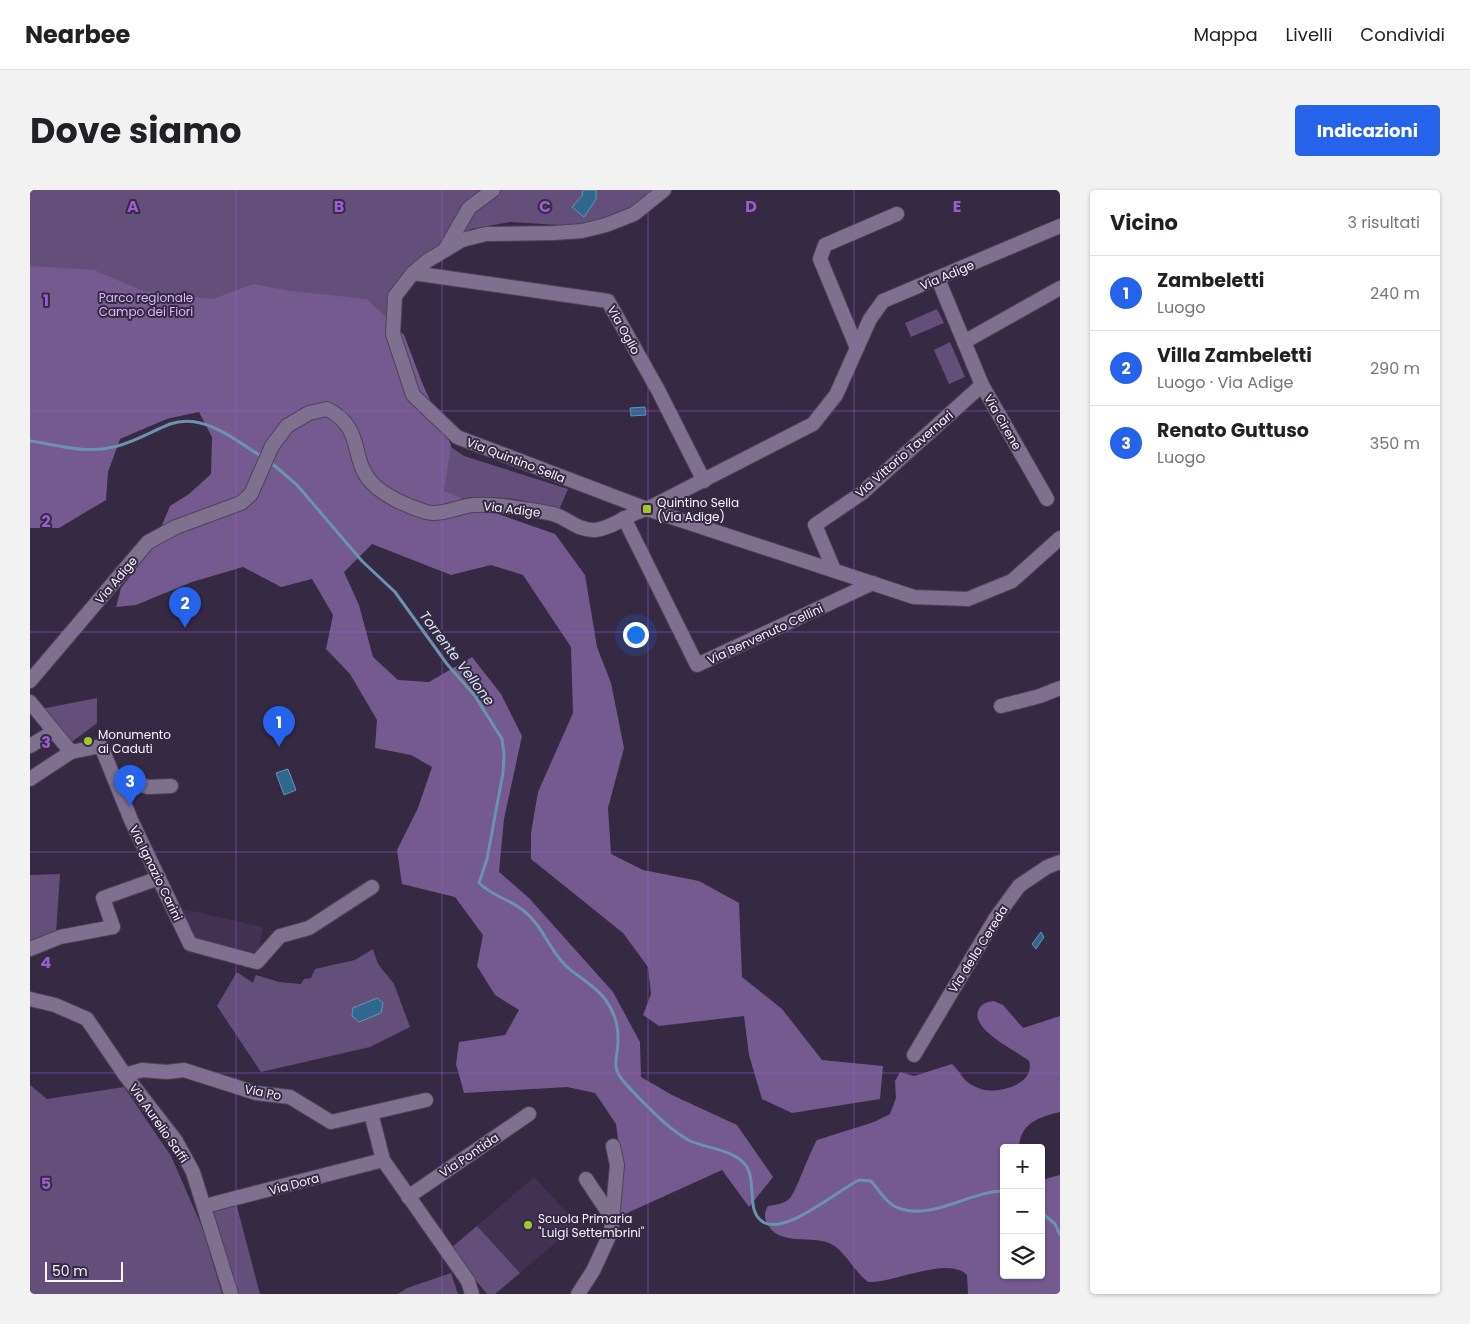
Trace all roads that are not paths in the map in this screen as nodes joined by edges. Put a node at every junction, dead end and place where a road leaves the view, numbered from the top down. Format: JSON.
{"nodes":[{"id":1,"x":493,"y":190,"type":"edge"},
{"id":2,"x":664,"y":190,"type":"edge"},
{"id":3,"x":897,"y":214,"type":"dead end"},
{"id":4,"x":1060,"y":226,"type":"edge"},
{"id":5,"x":446,"y":248,"type":"junction"},
{"id":6,"x":413,"y":273,"type":"junction"},
{"id":7,"x":938,"y":279,"type":"junction"},
{"id":8,"x":1060,"y":288,"type":"edge"},
{"id":9,"x":964,"y":342,"type":"junction"},
{"id":10,"x":857,"y":348,"type":"junction"},
{"id":11,"x":982,"y":385,"type":"junction"},
{"id":12,"x":704,"y":481,"type":"junction"},
{"id":13,"x":1047,"y":499,"type":"dead end"},
{"id":14,"x":647,"y":509,"type":"junction"},
{"id":15,"x":624,"y":518,"type":"junction"},
{"id":16,"x":1060,"y":538,"type":"edge"},
{"id":17,"x":834,"y":570,"type":"junction"},
{"id":18,"x":873,"y":583,"type":"junction"},
{"id":19,"x":30,"y":681,"type":"edge"},
{"id":20,"x":1060,"y":688,"type":"edge"},
{"id":21,"x":30,"y":702,"type":"edge"},
{"id":22,"x":1002,"y":706,"type":"dead end"},
{"id":23,"x":53,"y":732,"type":"junction"},
{"id":24,"x":30,"y":746,"type":"edge"},
{"id":25,"x":71,"y":752,"type":"junction"},
{"id":26,"x":114,"y":777,"type":"junction"},
{"id":27,"x":30,"y":779,"type":"edge"},
{"id":28,"x":171,"y":786,"type":"dead end"},
{"id":29,"x":1060,"y":862,"type":"edge"},
{"id":30,"x":159,"y":878,"type":"junction"},
{"id":31,"x":372,"y":887,"type":"dead end"},
{"id":32,"x":30,"y":949,"type":"edge"},
{"id":33,"x":30,"y":999,"type":"edge"},
{"id":34,"x":914,"y":1055,"type":"dead end"},
{"id":35,"x":125,"y":1075,"type":"junction"},
{"id":36,"x":426,"y":1100,"type":"dead end"},
{"id":37,"x":372,"y":1113,"type":"junction"},
{"id":38,"x":529,"y":1114,"type":"dead end"},
{"id":39,"x":613,"y":1146,"type":"dead end"},
{"id":40,"x":383,"y":1160,"type":"junction"},
{"id":41,"x":586,"y":1179,"type":"dead end"},
{"id":42,"x":408,"y":1196,"type":"junction"},
{"id":43,"x":205,"y":1206,"type":"junction"},
{"id":44,"x":612,"y":1218,"type":"junction"},
{"id":45,"x":231,"y":1294,"type":"edge"},
{"id":46,"x":472,"y":1294,"type":"edge"},
{"id":47,"x":578,"y":1294,"type":"edge"}],
"edges":[{"from":1,"to":5,"type":"street"},
{"from":2,"to":5,"type":"street","name":"Via Quintino Sella"},
{"from":3,"to":10,"type":"street"},
{"from":4,"to":7,"type":"street","name":"Via Adige"},
{"from":5,"to":6,"type":"street","name":"Via Quintino Sella"},
{"from":6,"to":12,"type":"street","name":"Via Oglio"},
{"from":6,"to":14,"type":"street","name":"Via Quintino Sella"},
{"from":7,"to":9,"type":"street","name":"Via Cirene"},
{"from":7,"to":10,"type":"street","name":"Via Adige"},
{"from":8,"to":9,"type":"street"},
{"from":9,"to":11,"type":"street","name":"Via Cirene"},
{"from":10,"to":12,"type":"street","name":"Via Adige"},
{"from":11,"to":13,"type":"street","name":"Via Cirene"},
{"from":11,"to":17,"type":"street","name":"Via Vittorio Tavernari"},
{"from":12,"to":14,"type":"street","name":"Via Adige"},
{"from":14,"to":15,"type":"street","name":"Via Adige"},
{"from":14,"to":17,"type":"street"},
{"from":15,"to":18,"type":"street","name":"Via Benvenuto Cellini"},
{"from":15,"to":19,"type":"street","name":"Via Adige"},
{"from":16,"to":18,"type":"street"},
{"from":17,"to":18,"type":"street"},
{"from":20,"to":22,"type":"street"},
{"from":21,"to":23,"type":"street"},
{"from":23,"to":24,"type":"street"},
{"from":23,"to":25,"type":"street"},
{"from":25,"to":26,"type":"street","name":"Via Ignazio Carini"},
{"from":25,"to":27,"type":"street"},
{"from":26,"to":28,"type":"street"},
{"from":26,"to":30,"type":"street","name":"Via Ignazio Carini"},
{"from":29,"to":34,"type":"street","name":"Via della Cereda"},
{"from":30,"to":31,"type":"street","name":"Via Ignazio Carini"},
{"from":30,"to":32,"type":"street"},
{"from":33,"to":35,"type":"street","name":"Via Aurelio Saffi"},
{"from":35,"to":37,"type":"street","name":"Via Po"},
{"from":35,"to":43,"type":"street","name":"Via Aurelio Saffi"},
{"from":36,"to":37,"type":"street","name":"Via Po"},
{"from":37,"to":40,"type":"street"},
{"from":38,"to":42,"type":"street","name":"Via Pontida"},
{"from":39,"to":44,"type":"street"},
{"from":40,"to":42,"type":"street"},
{"from":40,"to":43,"type":"street","name":"Via Dora"},
{"from":41,"to":44,"type":"street"},
{"from":42,"to":46,"type":"street"},
{"from":43,"to":45,"type":"street","name":"Via Aurelio Saffi"},
{"from":44,"to":47,"type":"street"}]}
